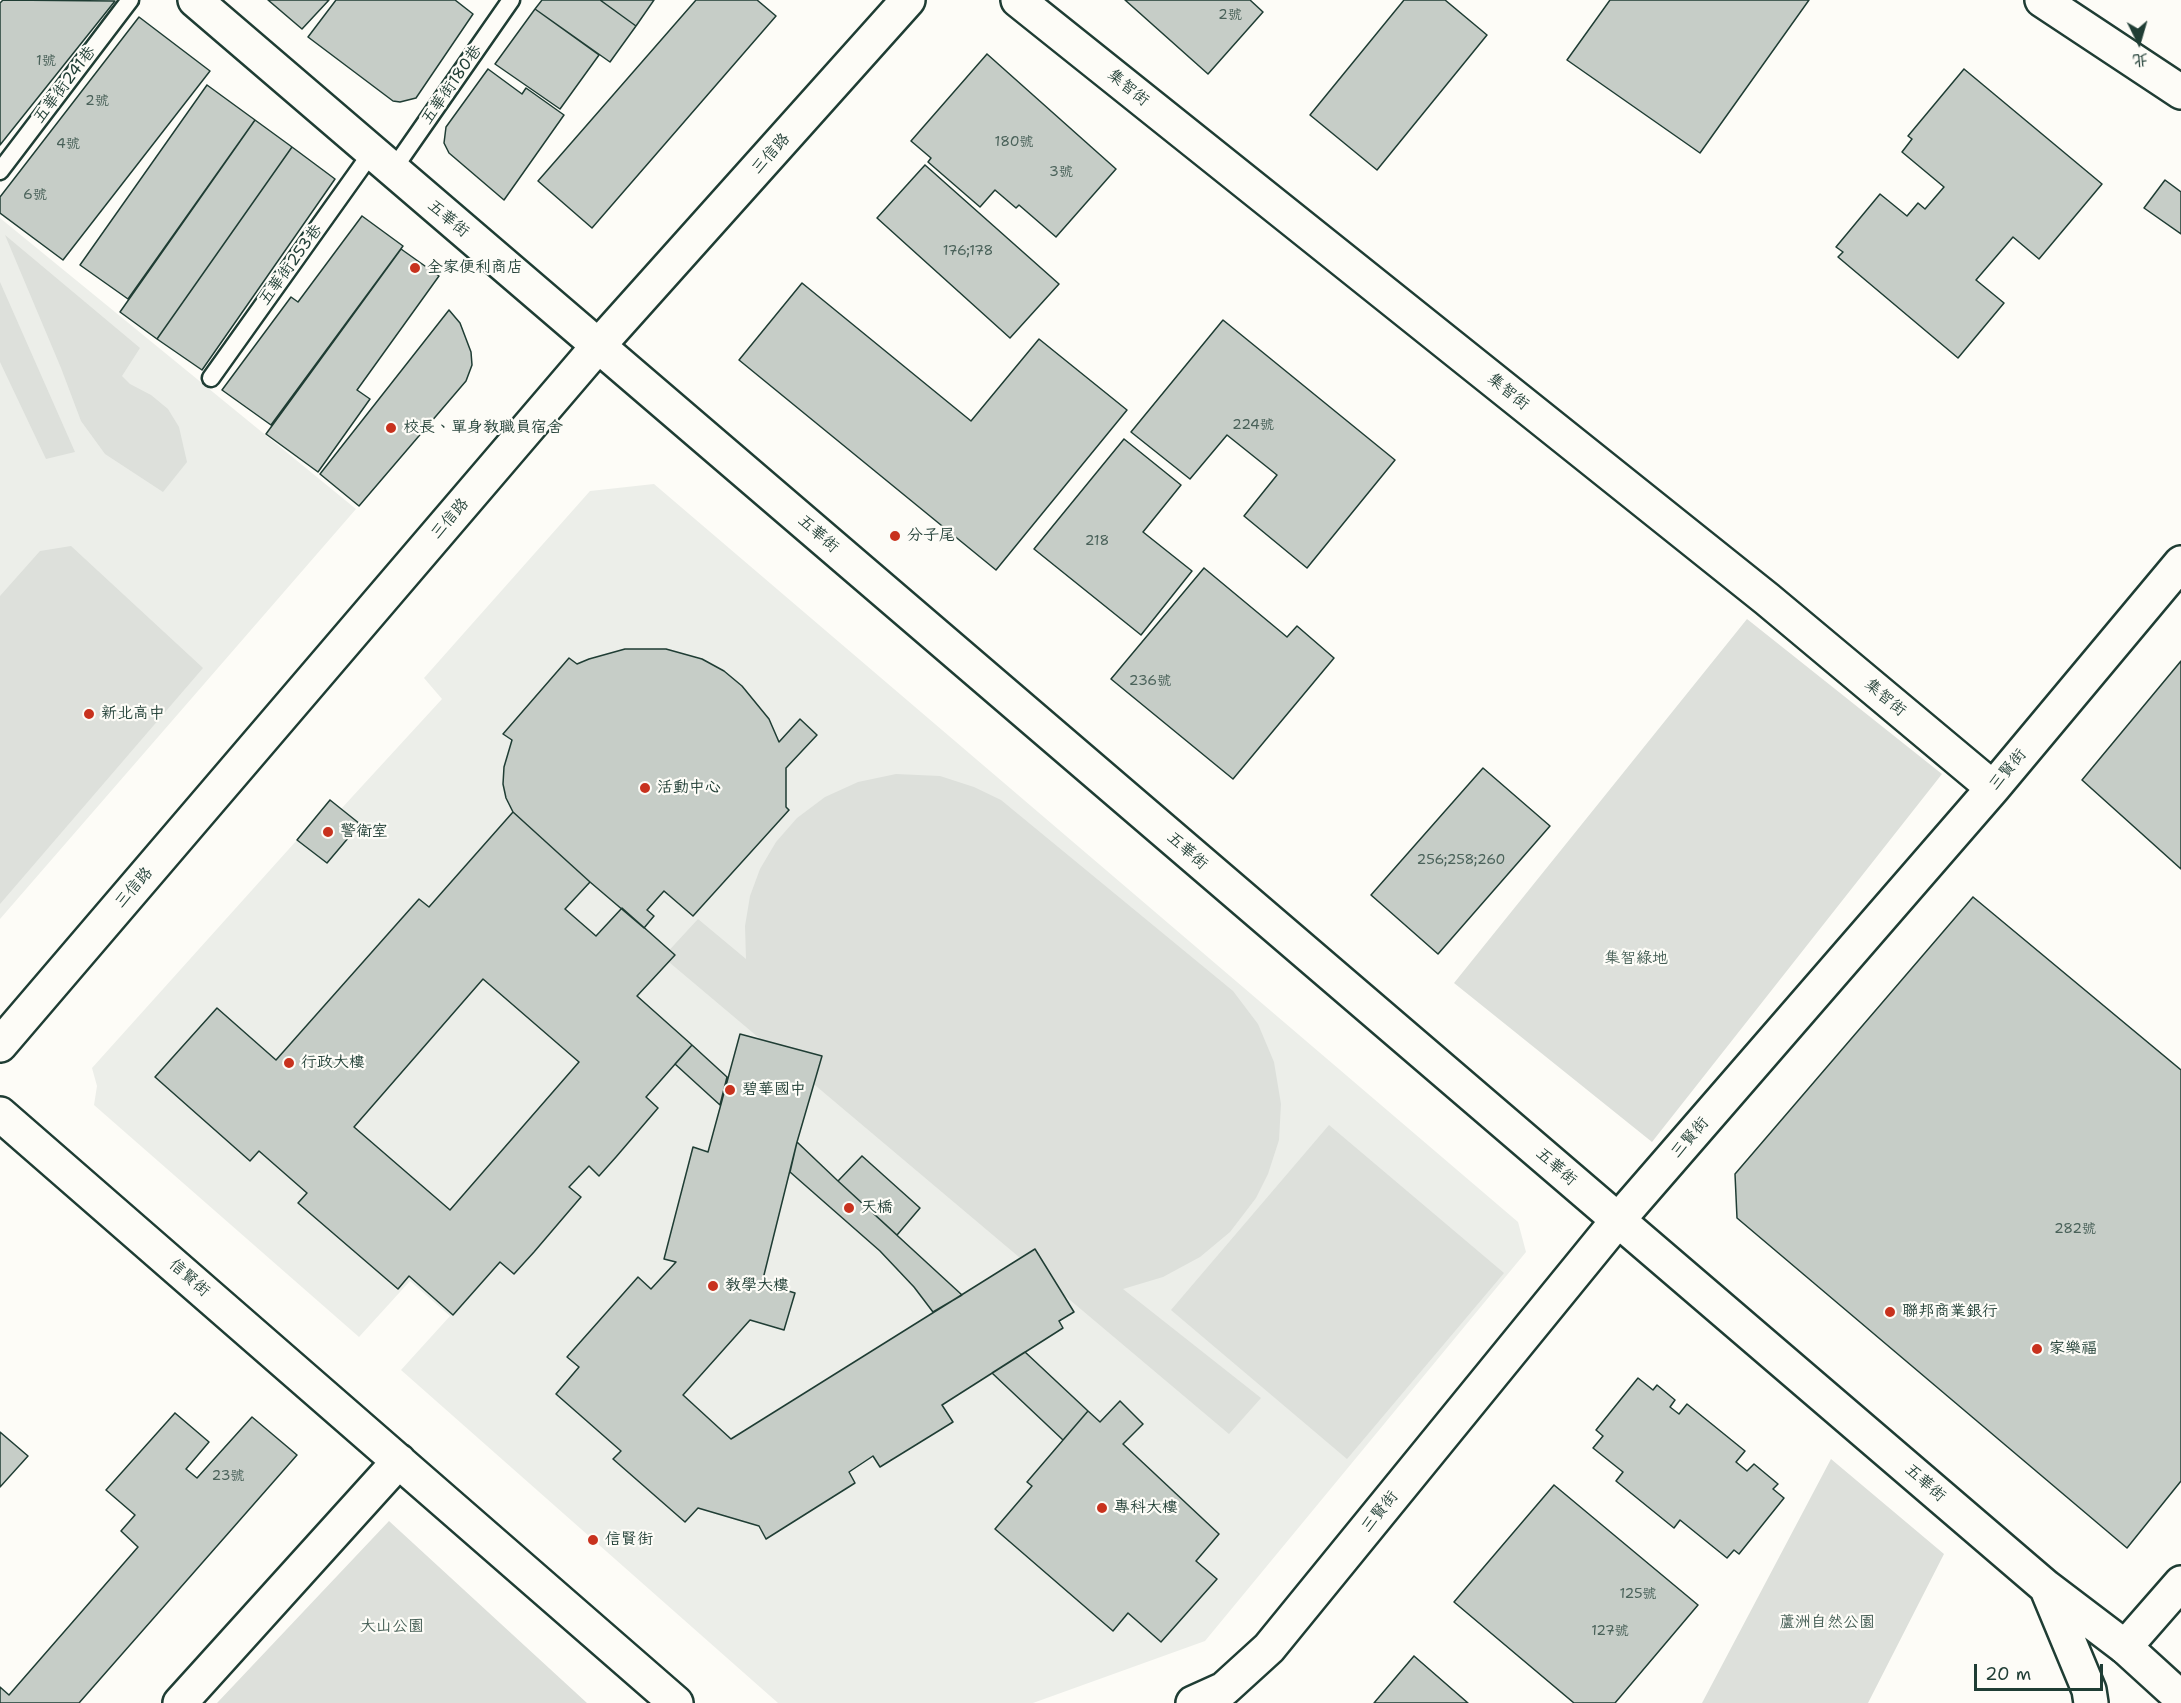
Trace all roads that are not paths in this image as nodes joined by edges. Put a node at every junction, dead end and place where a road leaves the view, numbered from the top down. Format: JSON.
{"nodes":[{"id":1,"x":130,"y":0,"type":"edge"},
{"id":2,"x":195,"y":0,"type":"edge"},
{"id":3,"x":511,"y":0,"type":"edge"},
{"id":4,"x":908,"y":0,"type":"edge"},
{"id":5,"x":1018,"y":0,"type":"edge"},
{"id":6,"x":2042,"y":0,"type":"edge"},
{"id":7,"x":2181,"y":92,"type":"edge"},
{"id":8,"x":382,"y":162,"type":"junction"},
{"id":9,"x":0,"y":171,"type":"edge"},
{"id":10,"x":598,"y":346,"type":"junction"},
{"id":11,"x":211,"y":378,"type":"dead end"},
{"id":12,"x":2181,"y":563,"type":"edge"},
{"id":13,"x":1994,"y":788,"type":"junction"},
{"id":14,"x":0,"y":1045,"type":"edge"},
{"id":15,"x":0,"y":1114,"type":"edge"},
{"id":16,"x":1618,"y":1220,"type":"junction"},
{"id":17,"x":399,"y":1461,"type":"junction"},
{"id":18,"x":2181,"y":1583,"type":"edge"},
{"id":19,"x":2046,"y":1587,"type":"junction"},
{"id":20,"x":2125,"y":1647,"type":"junction"},
{"id":21,"x":2181,"y":1698,"type":"edge"},
{"id":22,"x":180,"y":1703,"type":"edge"},
{"id":23,"x":676,"y":1703,"type":"edge"},
{"id":24,"x":1193,"y":1703,"type":"edge"},
{"id":25,"x":2091,"y":1703,"type":"edge"}],
"edges":[{"from":1,"to":9,"type":"lane","name":"五華街241巷"},
{"from":2,"to":8,"type":"street","name":"五華街"},
{"from":3,"to":8,"type":"lane","name":"五華街180巷"},
{"from":4,"to":10,"type":"street","name":"三信路"},
{"from":5,"to":13,"type":"street","name":"集智街"},
{"from":6,"to":7,"type":"street"},
{"from":8,"to":10,"type":"street","name":"五華街"},
{"from":8,"to":11,"type":"lane","name":"五華街253巷"},
{"from":10,"to":14,"type":"street","name":"三信路"},
{"from":10,"to":16,"type":"street","name":"五華街"},
{"from":12,"to":13,"type":"street","name":"三賢街"},
{"from":13,"to":16,"type":"street","name":"三賢街"},
{"from":15,"to":17,"type":"street","name":"信賢街"},
{"from":16,"to":19,"type":"street","name":"五華街"},
{"from":16,"to":24,"type":"street","name":"三賢街"},
{"from":17,"to":22,"type":"street"},
{"from":17,"to":23,"type":"street","name":"信賢街"},
{"from":18,"to":20,"type":"street"},
{"from":19,"to":20,"type":"street","name":"五華街"},
{"from":19,"to":25,"type":"street"},
{"from":20,"to":21,"type":"street","name":"五華街"}]}
